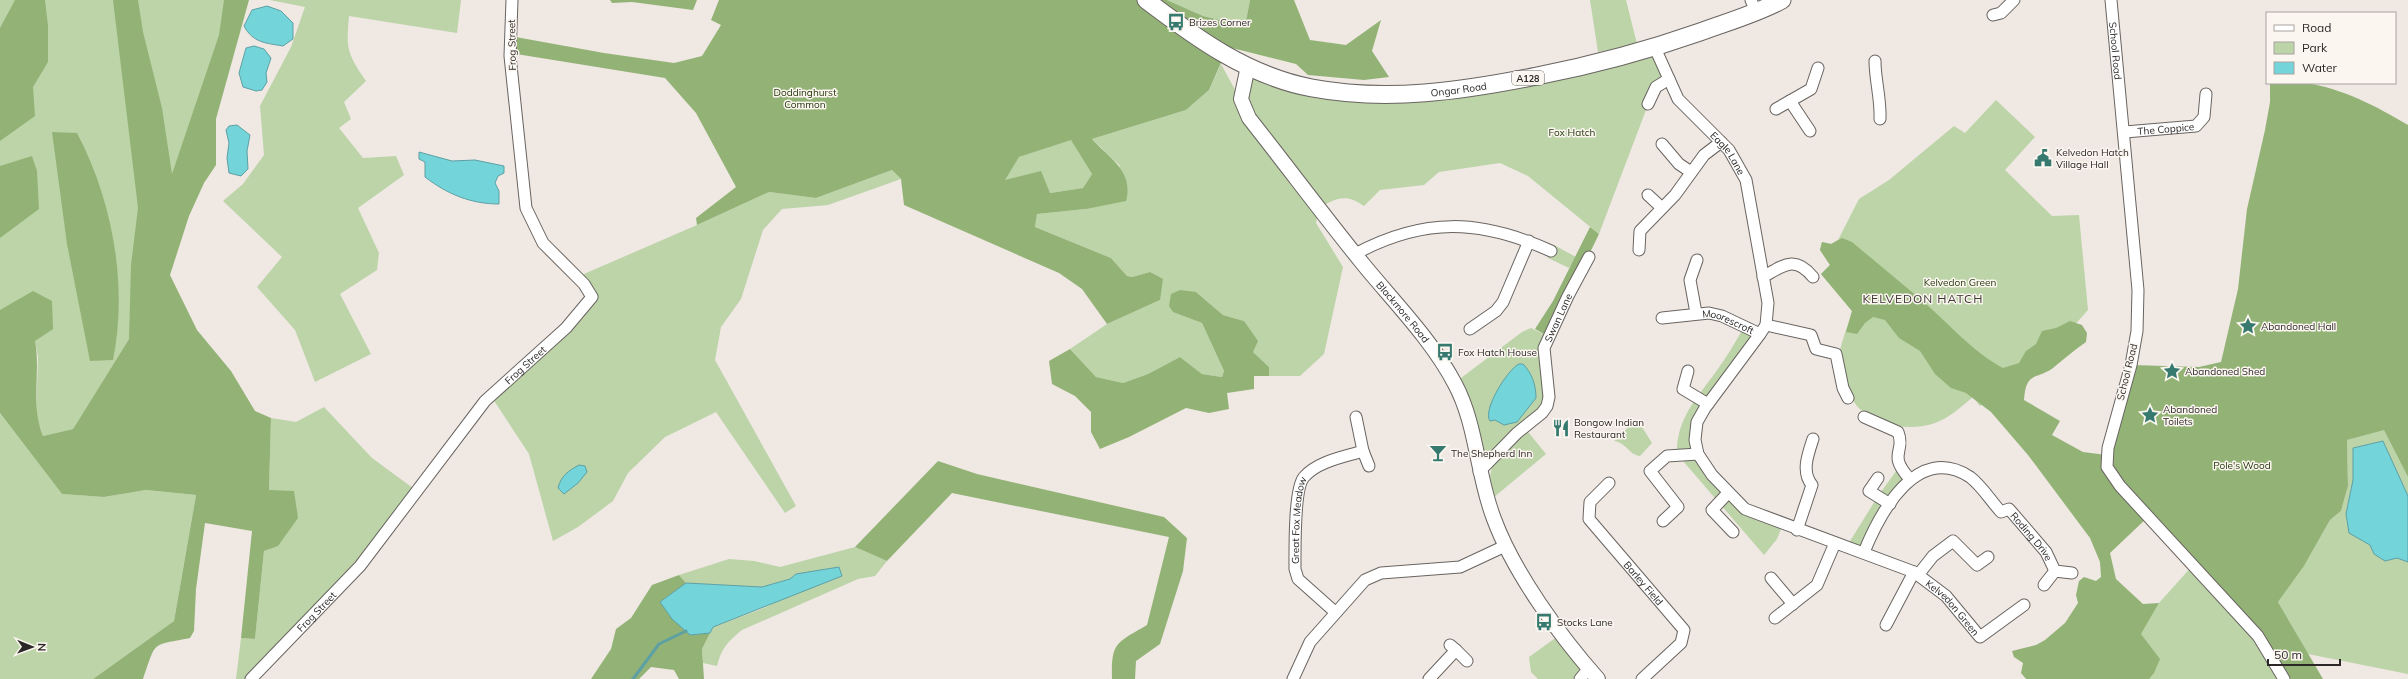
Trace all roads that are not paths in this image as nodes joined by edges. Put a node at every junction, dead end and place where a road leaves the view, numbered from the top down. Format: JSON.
{"nodes":[{"id":1,"x":512,"y":0,"type":"edge"},
{"id":2,"x":1146,"y":0,"type":"edge"},
{"id":3,"x":1782,"y":0,"type":"edge"},
{"id":4,"x":2014,"y":0,"type":"edge"},
{"id":5,"x":2111,"y":0,"type":"edge"},
{"id":6,"x":1753,"y":6,"type":"edge"},
{"id":7,"x":1993,"y":16,"type":"dead end"},
{"id":8,"x":1655,"y":48,"type":"junction"},
{"id":9,"x":1875,"y":61,"type":"dead end"},
{"id":10,"x":1248,"y":66,"type":"junction"},
{"id":11,"x":1818,"y":68,"type":"dead end"},
{"id":12,"x":1669,"y":79,"type":"junction"},
{"id":13,"x":2206,"y":94,"type":"dead end"},
{"id":14,"x":1790,"y":101,"type":"junction"},
{"id":15,"x":1648,"y":104,"type":"dead end"},
{"id":16,"x":1776,"y":109,"type":"dead end"},
{"id":17,"x":1880,"y":119,"type":"dead end"},
{"id":18,"x":1810,"y":131,"type":"dead end"},
{"id":19,"x":2125,"y":132,"type":"junction"},
{"id":20,"x":1721,"y":142,"type":"junction"},
{"id":21,"x":1662,"y":144,"type":"dead end"},
{"id":22,"x":1691,"y":172,"type":"junction"},
{"id":23,"x":1648,"y":195,"type":"dead end"},
{"id":24,"x":1662,"y":208,"type":"junction"},
{"id":25,"x":1529,"y":241,"type":"junction"},
{"id":26,"x":1639,"y":250,"type":"dead end"},
{"id":27,"x":1551,"y":251,"type":"dead end"},
{"id":28,"x":1355,"y":254,"type":"junction"},
{"id":29,"x":1589,"y":257,"type":"dead end"},
{"id":30,"x":1697,"y":260,"type":"dead end"},
{"id":31,"x":1763,"y":277,"type":"junction"},
{"id":32,"x":1813,"y":277,"type":"dead end"},
{"id":33,"x":1696,"y":313,"type":"junction"},
{"id":34,"x":1662,"y":318,"type":"dead end"},
{"id":35,"x":1470,"y":329,"type":"dead end"},
{"id":36,"x":1763,"y":329,"type":"junction"},
{"id":37,"x":1688,"y":371,"type":"dead end"},
{"id":38,"x":1848,"y":398,"type":"dead end"},
{"id":39,"x":1712,"y":400,"type":"junction"},
{"id":40,"x":1356,"y":417,"type":"dead end"},
{"id":41,"x":1864,"y":417,"type":"dead end"},
{"id":42,"x":1812,"y":439,"type":"dead end"},
{"id":43,"x":1363,"y":451,"type":"junction"},
{"id":44,"x":1698,"y":454,"type":"junction"},
{"id":45,"x":1369,"y":466,"type":"dead end"},
{"id":46,"x":1479,"y":472,"type":"junction"},
{"id":47,"x":1878,"y":478,"type":"dead end"},
{"id":48,"x":1909,"y":478,"type":"junction"},
{"id":49,"x":1609,"y":483,"type":"dead end"},
{"id":50,"x":1728,"y":493,"type":"junction"},
{"id":51,"x":1890,"y":504,"type":"junction"},
{"id":52,"x":1663,"y":521,"type":"dead end"},
{"id":53,"x":1797,"y":530,"type":"junction"},
{"id":54,"x":1733,"y":532,"type":"dead end"},
{"id":55,"x":1835,"y":543,"type":"junction"},
{"id":56,"x":1505,"y":546,"type":"junction"},
{"id":57,"x":1864,"y":552,"type":"junction"},
{"id":58,"x":1988,"y":557,"type":"dead end"},
{"id":59,"x":2055,"y":572,"type":"junction"},
{"id":60,"x":2072,"y":573,"type":"dead end"},
{"id":61,"x":1916,"y":574,"type":"junction"},
{"id":62,"x":1771,"y":578,"type":"dead end"},
{"id":63,"x":2044,"y":585,"type":"dead end"},
{"id":64,"x":1793,"y":604,"type":"junction"},
{"id":65,"x":2024,"y":605,"type":"dead end"},
{"id":66,"x":1335,"y":612,"type":"junction"},
{"id":67,"x":1775,"y":618,"type":"dead end"},
{"id":68,"x":1886,"y":625,"type":"dead end"},
{"id":69,"x":1467,"y":661,"type":"dead end"},
{"id":70,"x":1589,"y":676,"type":"edge"},
{"id":71,"x":1645,"y":678,"type":"edge"},
{"id":72,"x":251,"y":679,"type":"edge"},
{"id":73,"x":1293,"y":679,"type":"edge"},
{"id":74,"x":1429,"y":679,"type":"edge"},
{"id":75,"x":2284,"y":679,"type":"edge"}],
"edges":[{"from":1,"to":72,"type":"street","name":"Frog Street"},
{"from":2,"to":10,"type":"main road","name":"Ongar Road","number":"A128"},
{"from":3,"to":6,"type":"main road","name":"Ongar Road","number":"A128"},
{"from":4,"to":7,"type":"street"},
{"from":5,"to":19,"type":"street","name":"School Road"},
{"from":6,"to":8,"type":"main road","name":"Ongar Road","number":"A128"},
{"from":8,"to":10,"type":"main road","name":"Ongar Road","number":"A128"},
{"from":8,"to":12,"type":"street","name":"Eagle Lane"},
{"from":9,"to":17,"type":"street"},
{"from":10,"to":28,"type":"street","name":"Blackmore Road"},
{"from":11,"to":14,"type":"street"},
{"from":12,"to":15,"type":"street"},
{"from":12,"to":20,"type":"street","name":"Eagle Lane"},
{"from":13,"to":19,"type":"street","name":"The Coppice"},
{"from":14,"to":16,"type":"street"},
{"from":14,"to":18,"type":"street"},
{"from":19,"to":75,"type":"street","name":"School Road"},
{"from":20,"to":22,"type":"street"},
{"from":20,"to":31,"type":"street","name":"Eagle Lane"},
{"from":21,"to":22,"type":"street"},
{"from":22,"to":24,"type":"street"},
{"from":23,"to":24,"type":"street"},
{"from":24,"to":26,"type":"street"},
{"from":25,"to":27,"type":"street"},
{"from":25,"to":28,"type":"street"},
{"from":25,"to":35,"type":"street"},
{"from":28,"to":46,"type":"street","name":"Blackmore Road"},
{"from":29,"to":46,"type":"street","name":"Swan Lane"},
{"from":30,"to":33,"type":"street","name":"Moorescroft"},
{"from":31,"to":32,"type":"street"},
{"from":31,"to":36,"type":"street","name":"Eagle Lane"},
{"from":33,"to":34,"type":"street","name":"Moorescroft"},
{"from":33,"to":36,"type":"street","name":"Moorescroft"},
{"from":36,"to":38,"type":"street"},
{"from":36,"to":39,"type":"street"},
{"from":37,"to":39,"type":"street"},
{"from":39,"to":44,"type":"street"},
{"from":40,"to":43,"type":"street"},
{"from":41,"to":48,"type":"street"},
{"from":42,"to":53,"type":"street"},
{"from":43,"to":45,"type":"street"},
{"from":43,"to":66,"type":"street","name":"Great Fox Meadow"},
{"from":44,"to":50,"type":"street","name":"Kelvedon Green"},
{"from":44,"to":52,"type":"street"},
{"from":46,"to":56,"type":"street","name":"Blackmore Road"},
{"from":47,"to":51,"type":"street"},
{"from":48,"to":51,"type":"street"},
{"from":48,"to":59,"type":"street","name":"Roding Drive"},
{"from":49,"to":71,"type":"street","name":"Barley Field"},
{"from":50,"to":53,"type":"street","name":"Kelvedon Green"},
{"from":50,"to":54,"type":"street"},
{"from":51,"to":57,"type":"street"},
{"from":53,"to":55,"type":"street","name":"Kelvedon Green"},
{"from":55,"to":57,"type":"street","name":"Kelvedon Green"},
{"from":55,"to":64,"type":"street"},
{"from":56,"to":66,"type":"street"},
{"from":56,"to":70,"type":"street","name":"Blackmore Road"},
{"from":57,"to":61,"type":"street","name":"Kelvedon Green"},
{"from":58,"to":61,"type":"street","name":"Kelvedon Green"},
{"from":59,"to":60,"type":"street","name":"Roding Drive"},
{"from":59,"to":63,"type":"street"},
{"from":61,"to":65,"type":"street","name":"Kelvedon Green"},
{"from":61,"to":68,"type":"street","name":"Kelvedon Green"},
{"from":62,"to":64,"type":"street"},
{"from":64,"to":67,"type":"street"},
{"from":66,"to":73,"type":"street"},
{"from":69,"to":74,"type":"street"}]}
